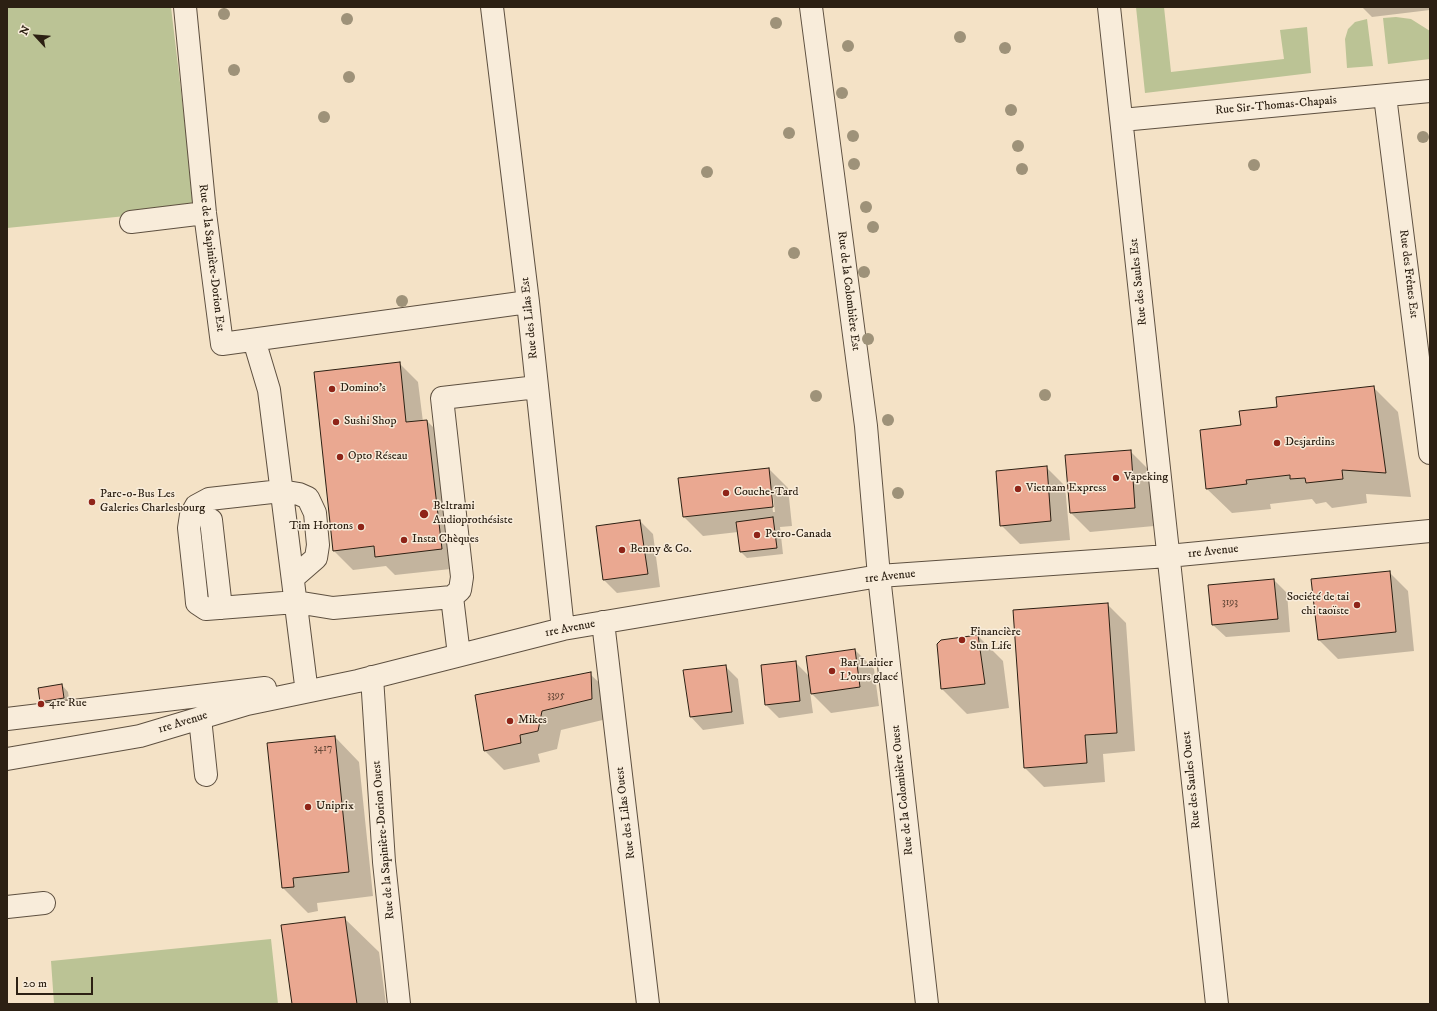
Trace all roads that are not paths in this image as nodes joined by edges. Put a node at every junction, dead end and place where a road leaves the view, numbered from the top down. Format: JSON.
{"nodes":[{"id":1,"x":185,"y":7,"type":"edge"},
{"id":2,"x":492,"y":7,"type":"edge"},
{"id":3,"x":811,"y":7,"type":"edge"},
{"id":4,"x":1109,"y":7,"type":"edge"},
{"id":5,"x":1430,"y":90,"type":"edge"},
{"id":6,"x":1386,"y":96,"type":"junction"},
{"id":7,"x":1122,"y":120,"type":"junction"},
{"id":8,"x":205,"y":213,"type":"junction"},
{"id":9,"x":131,"y":222,"type":"dead end"},
{"id":10,"x":528,"y":302,"type":"junction"},
{"id":11,"x":254,"y":340,"type":"junction"},
{"id":12,"x":537,"y":387,"type":"junction"},
{"id":13,"x":1430,"y":453,"type":"edge"},
{"id":14,"x":281,"y":491,"type":"junction"},
{"id":15,"x":211,"y":520,"type":"dead end"},
{"id":16,"x":1430,"y":531,"type":"edge"},
{"id":17,"x":1168,"y":556,"type":"junction"},
{"id":18,"x":879,"y":576,"type":"junction"},
{"id":19,"x":293,"y":578,"type":"junction"},
{"id":20,"x":452,"y":597,"type":"junction"},
{"id":21,"x":296,"y":602,"type":"junction"},
{"id":22,"x":221,"y":608,"type":"junction"},
{"id":23,"x":603,"y":622,"type":"junction"},
{"id":24,"x":563,"y":629,"type":"junction"},
{"id":25,"x":459,"y":655,"type":"junction"},
{"id":26,"x":365,"y":679,"type":"junction"},
{"id":27,"x":306,"y":685,"type":"junction"},
{"id":28,"x":200,"y":718,"type":"junction"},
{"id":29,"x":7,"y":719,"type":"edge"},
{"id":30,"x":7,"y":759,"type":"edge"},
{"id":31,"x":206,"y":775,"type":"dead end"},
{"id":32,"x":44,"y":903,"type":"dead end"},
{"id":33,"x":7,"y":907,"type":"edge"},
{"id":34,"x":399,"y":1004,"type":"edge"},
{"id":35,"x":648,"y":1004,"type":"edge"},
{"id":36,"x":927,"y":1004,"type":"edge"},
{"id":37,"x":1217,"y":1004,"type":"edge"}],
"edges":[{"from":1,"to":8,"type":"street","name":"Rue de la Sapinière-Dorion Est"},
{"from":2,"to":10,"type":"street","name":"Rue des Lilas Est"},
{"from":3,"to":18,"type":"street","name":"Rue de la Colombière Est"},
{"from":4,"to":7,"type":"street","name":"Rue des Saules Est"},
{"from":5,"to":6,"type":"street","name":"Rue Sir-Thomas-Chapais"},
{"from":6,"to":7,"type":"street","name":"Rue Sir-Thomas-Chapais"},
{"from":6,"to":13,"type":"street","name":"Rue des Frênes Est"},
{"from":7,"to":17,"type":"street","name":"Rue des Saules Est"},
{"from":8,"to":9,"type":"street"},
{"from":8,"to":11,"type":"street","name":"Rue de la Sapinière-Dorion Est"},
{"from":10,"to":11,"type":"street","name":"Rue de la Sapinière-Dorion Est"},
{"from":10,"to":12,"type":"street","name":"Rue des Lilas Est"},
{"from":11,"to":14,"type":"street"},
{"from":12,"to":20,"type":"street"},
{"from":12,"to":24,"type":"street","name":"Rue des Lilas Est"},
{"from":14,"to":19,"type":"street"},
{"from":14,"to":19,"type":"street"},
{"from":14,"to":22,"type":"street"},
{"from":15,"to":22,"type":"street"},
{"from":16,"to":17,"type":"street","name":"1re Avenue"},
{"from":17,"to":18,"type":"street","name":"1re Avenue"},
{"from":17,"to":37,"type":"street","name":"Rue des Saules Ouest"},
{"from":18,"to":23,"type":"street","name":"1re Avenue"},
{"from":18,"to":36,"type":"street","name":"Rue de la Colombière Ouest"},
{"from":19,"to":21,"type":"street"},
{"from":20,"to":21,"type":"street"},
{"from":20,"to":25,"type":"street"},
{"from":21,"to":22,"type":"street"},
{"from":21,"to":27,"type":"street"},
{"from":23,"to":24,"type":"street","name":"1re Avenue"},
{"from":23,"to":35,"type":"street","name":"Rue des Lilas Ouest"},
{"from":24,"to":25,"type":"street","name":"1re Avenue"},
{"from":25,"to":26,"type":"street","name":"1re Avenue"},
{"from":26,"to":27,"type":"street","name":"1re Avenue"},
{"from":26,"to":28,"type":"street","name":"1re Avenue"},
{"from":26,"to":34,"type":"street","name":"Rue de la Sapinière-Dorion Ouest"},
{"from":27,"to":29,"type":"street","name":"1re Avenue"},
{"from":28,"to":30,"type":"street","name":"1re Avenue"},
{"from":28,"to":31,"type":"street"},
{"from":32,"to":33,"type":"street"}]}
